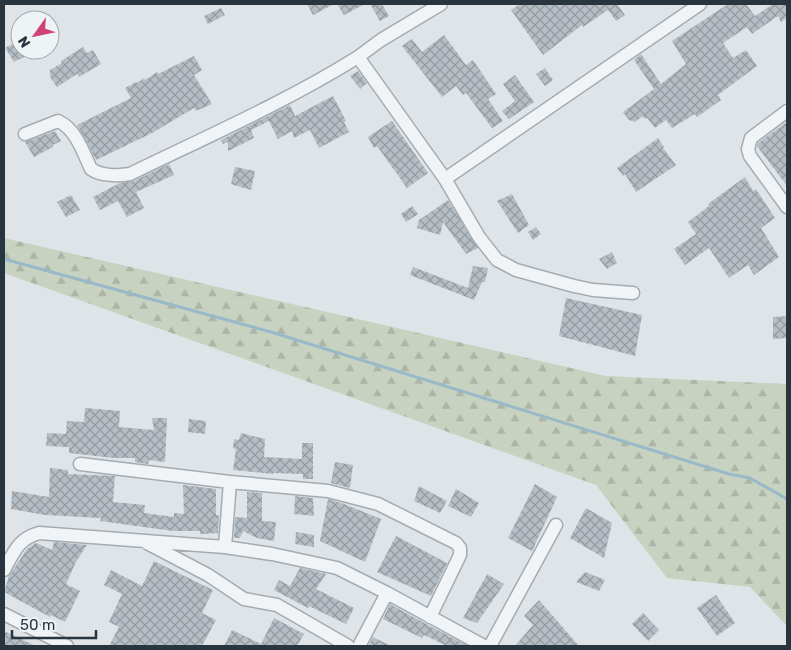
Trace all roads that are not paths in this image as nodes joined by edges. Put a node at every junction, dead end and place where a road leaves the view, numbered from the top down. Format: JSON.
{"nodes":[{"id":1,"x":441,"y":4,"type":"edge"},
{"id":2,"x":700,"y":4,"type":"edge"},
{"id":3,"x":358,"y":57,"type":"junction"},
{"id":4,"x":787,"y":111,"type":"edge"},
{"id":5,"x":26,"y":134,"type":"dead end"},
{"id":6,"x":445,"y":179,"type":"junction"},
{"id":7,"x":787,"y":207,"type":"edge"},
{"id":8,"x":633,"y":293,"type":"dead end"},
{"id":9,"x":80,"y":464,"type":"dead end"},
{"id":10,"x":230,"y":482,"type":"junction"},
{"id":11,"x":556,"y":525,"type":"dead end"},
{"id":12,"x":142,"y":540,"type":"junction"},
{"id":13,"x":225,"y":547,"type":"junction"},
{"id":14,"x":4,"y":570,"type":"edge"},
{"id":15,"x":387,"y":593,"type":"junction"},
{"id":16,"x":4,"y":614,"type":"edge"},
{"id":17,"x":430,"y":617,"type":"junction"},
{"id":18,"x":491,"y":645,"type":"edge"},
{"id":19,"x":67,"y":646,"type":"edge"},
{"id":20,"x":348,"y":646,"type":"edge"},
{"id":21,"x":359,"y":646,"type":"edge"}],
"edges":[{"from":1,"to":3,"type":"street"},
{"from":2,"to":6,"type":"street"},
{"from":3,"to":5,"type":"street"},
{"from":3,"to":6,"type":"street"},
{"from":4,"to":7,"type":"street"},
{"from":6,"to":8,"type":"street"},
{"from":9,"to":10,"type":"street"},
{"from":10,"to":13,"type":"street"},
{"from":10,"to":17,"type":"street"},
{"from":11,"to":18,"type":"street"},
{"from":12,"to":13,"type":"street"},
{"from":12,"to":14,"type":"street"},
{"from":12,"to":20,"type":"street"},
{"from":13,"to":15,"type":"street"},
{"from":15,"to":17,"type":"street"},
{"from":15,"to":21,"type":"street"},
{"from":16,"to":19,"type":"street"},
{"from":17,"to":18,"type":"street"}]}
